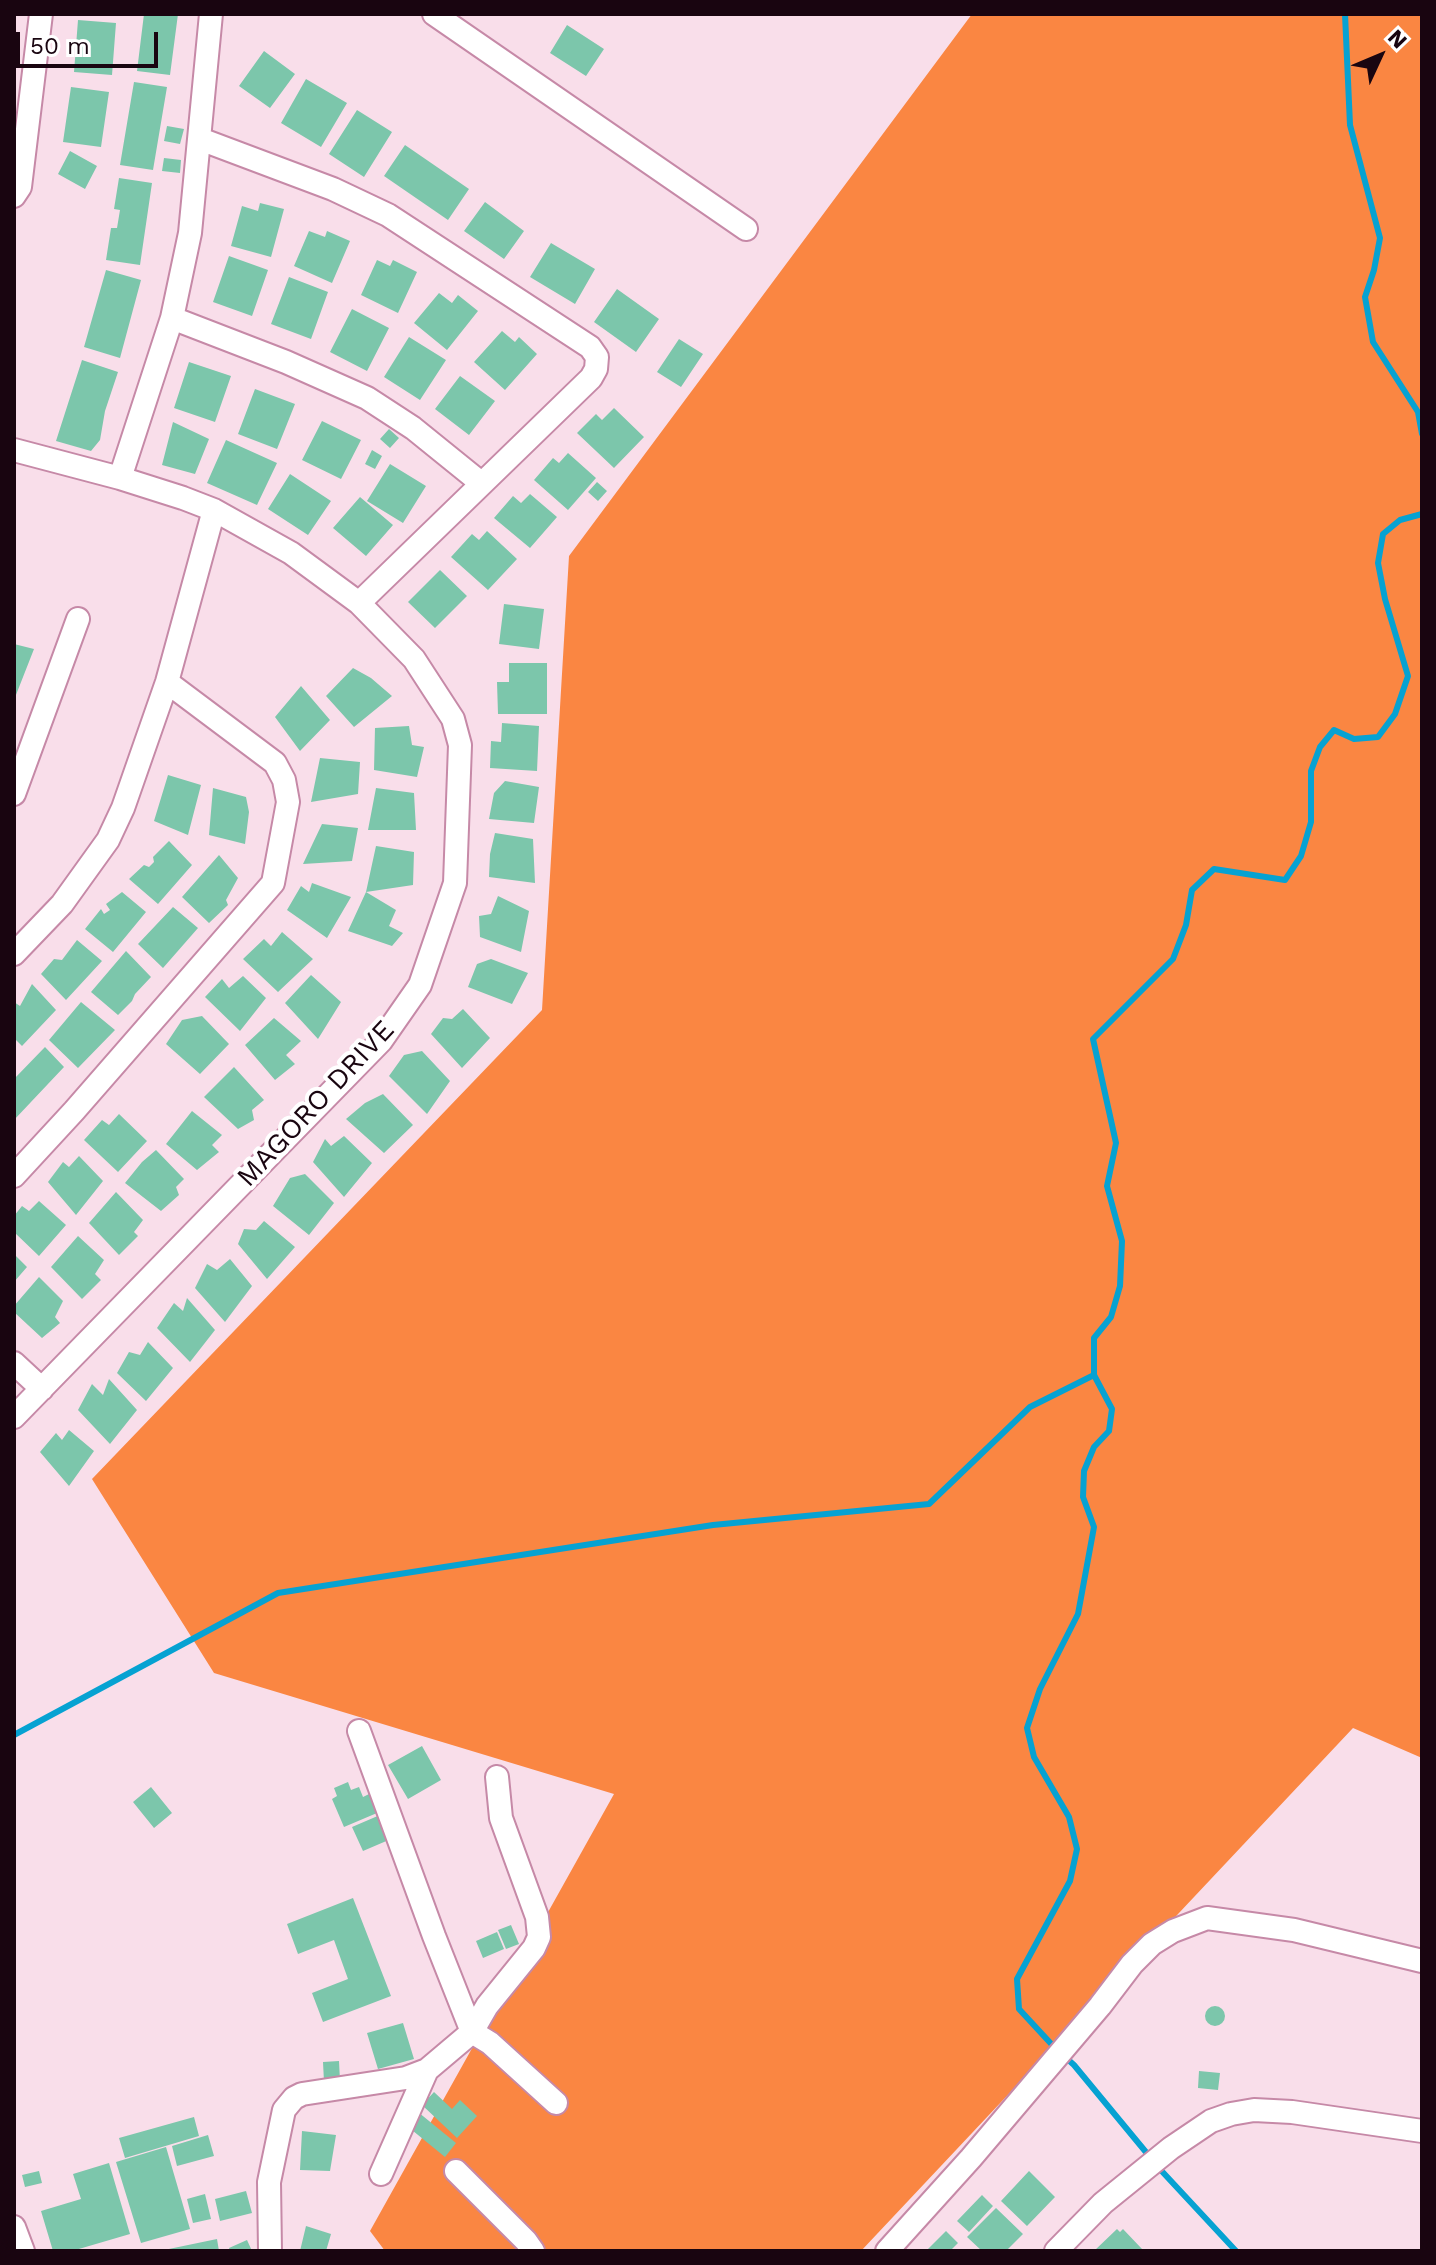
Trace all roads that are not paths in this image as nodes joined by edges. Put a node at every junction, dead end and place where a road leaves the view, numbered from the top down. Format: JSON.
{"nodes":[{"id":1,"x":41,"y":14,"type":"edge"},
{"id":2,"x":211,"y":14,"type":"edge"},
{"id":3,"x":434,"y":14,"type":"edge"},
{"id":4,"x":200,"y":139,"type":"junction"},
{"id":5,"x":14,"y":196,"type":"edge"},
{"id":6,"x":746,"y":229,"type":"dead end"},
{"id":7,"x":172,"y":318,"type":"junction"},
{"id":8,"x":14,"y":450,"type":"edge"},
{"id":9,"x":120,"y":478,"type":"junction"},
{"id":10,"x":481,"y":483,"type":"junction"},
{"id":11,"x":214,"y":510,"type":"junction"},
{"id":12,"x":359,"y":603,"type":"junction"},
{"id":13,"x":78,"y":619,"type":"dead end"},
{"id":14,"x":167,"y":682,"type":"junction"},
{"id":15,"x":14,"y":794,"type":"edge"},
{"id":16,"x":14,"y":954,"type":"edge"},
{"id":17,"x":14,"y":1176,"type":"edge"},
{"id":18,"x":14,"y":1363,"type":"edge"},
{"id":19,"x":42,"y":1389,"type":"junction"},
{"id":20,"x":14,"y":1417,"type":"edge"},
{"id":21,"x":359,"y":1731,"type":"dead end"},
{"id":22,"x":497,"y":1777,"type":"dead end"},
{"id":23,"x":1422,"y":1961,"type":"edge"},
{"id":24,"x":472,"y":2032,"type":"junction"},
{"id":25,"x":427,"y":2070,"type":"junction"},
{"id":26,"x":556,"y":2103,"type":"dead end"},
{"id":27,"x":1422,"y":2131,"type":"edge"},
{"id":28,"x":456,"y":2171,"type":"dead end"},
{"id":29,"x":381,"y":2174,"type":"dead end"},
{"id":30,"x":14,"y":2227,"type":"edge"},
{"id":31,"x":23,"y":2251,"type":"edge"},
{"id":32,"x":270,"y":2251,"type":"edge"},
{"id":33,"x":533,"y":2251,"type":"edge"},
{"id":34,"x":887,"y":2251,"type":"edge"},
{"id":35,"x":1056,"y":2251,"type":"edge"}],
"edges":[{"from":1,"to":5,"type":"street"},
{"from":2,"to":4,"type":"street"},
{"from":3,"to":6,"type":"street"},
{"from":4,"to":7,"type":"street"},
{"from":4,"to":10,"type":"street"},
{"from":7,"to":9,"type":"street"},
{"from":7,"to":10,"type":"street"},
{"from":8,"to":9,"type":"street","name":"MAGORO DRIVE"},
{"from":9,"to":11,"type":"street","name":"MAGORO DRIVE"},
{"from":10,"to":12,"type":"street"},
{"from":11,"to":12,"type":"street","name":"MAGORO DRIVE"},
{"from":11,"to":14,"type":"street"},
{"from":12,"to":19,"type":"street","name":"MAGORO DRIVE"},
{"from":13,"to":15,"type":"street"},
{"from":14,"to":16,"type":"street"},
{"from":14,"to":17,"type":"street"},
{"from":18,"to":19,"type":"street"},
{"from":19,"to":20,"type":"street","name":"MAGORO DRIVE"},
{"from":21,"to":24,"type":"street"},
{"from":22,"to":24,"type":"street"},
{"from":23,"to":34,"type":"street"},
{"from":24,"to":25,"type":"street"},
{"from":24,"to":26,"type":"street"},
{"from":25,"to":29,"type":"street"},
{"from":25,"to":32,"type":"street"},
{"from":27,"to":35,"type":"street"},
{"from":28,"to":33,"type":"street"},
{"from":30,"to":31,"type":"street"}]}
